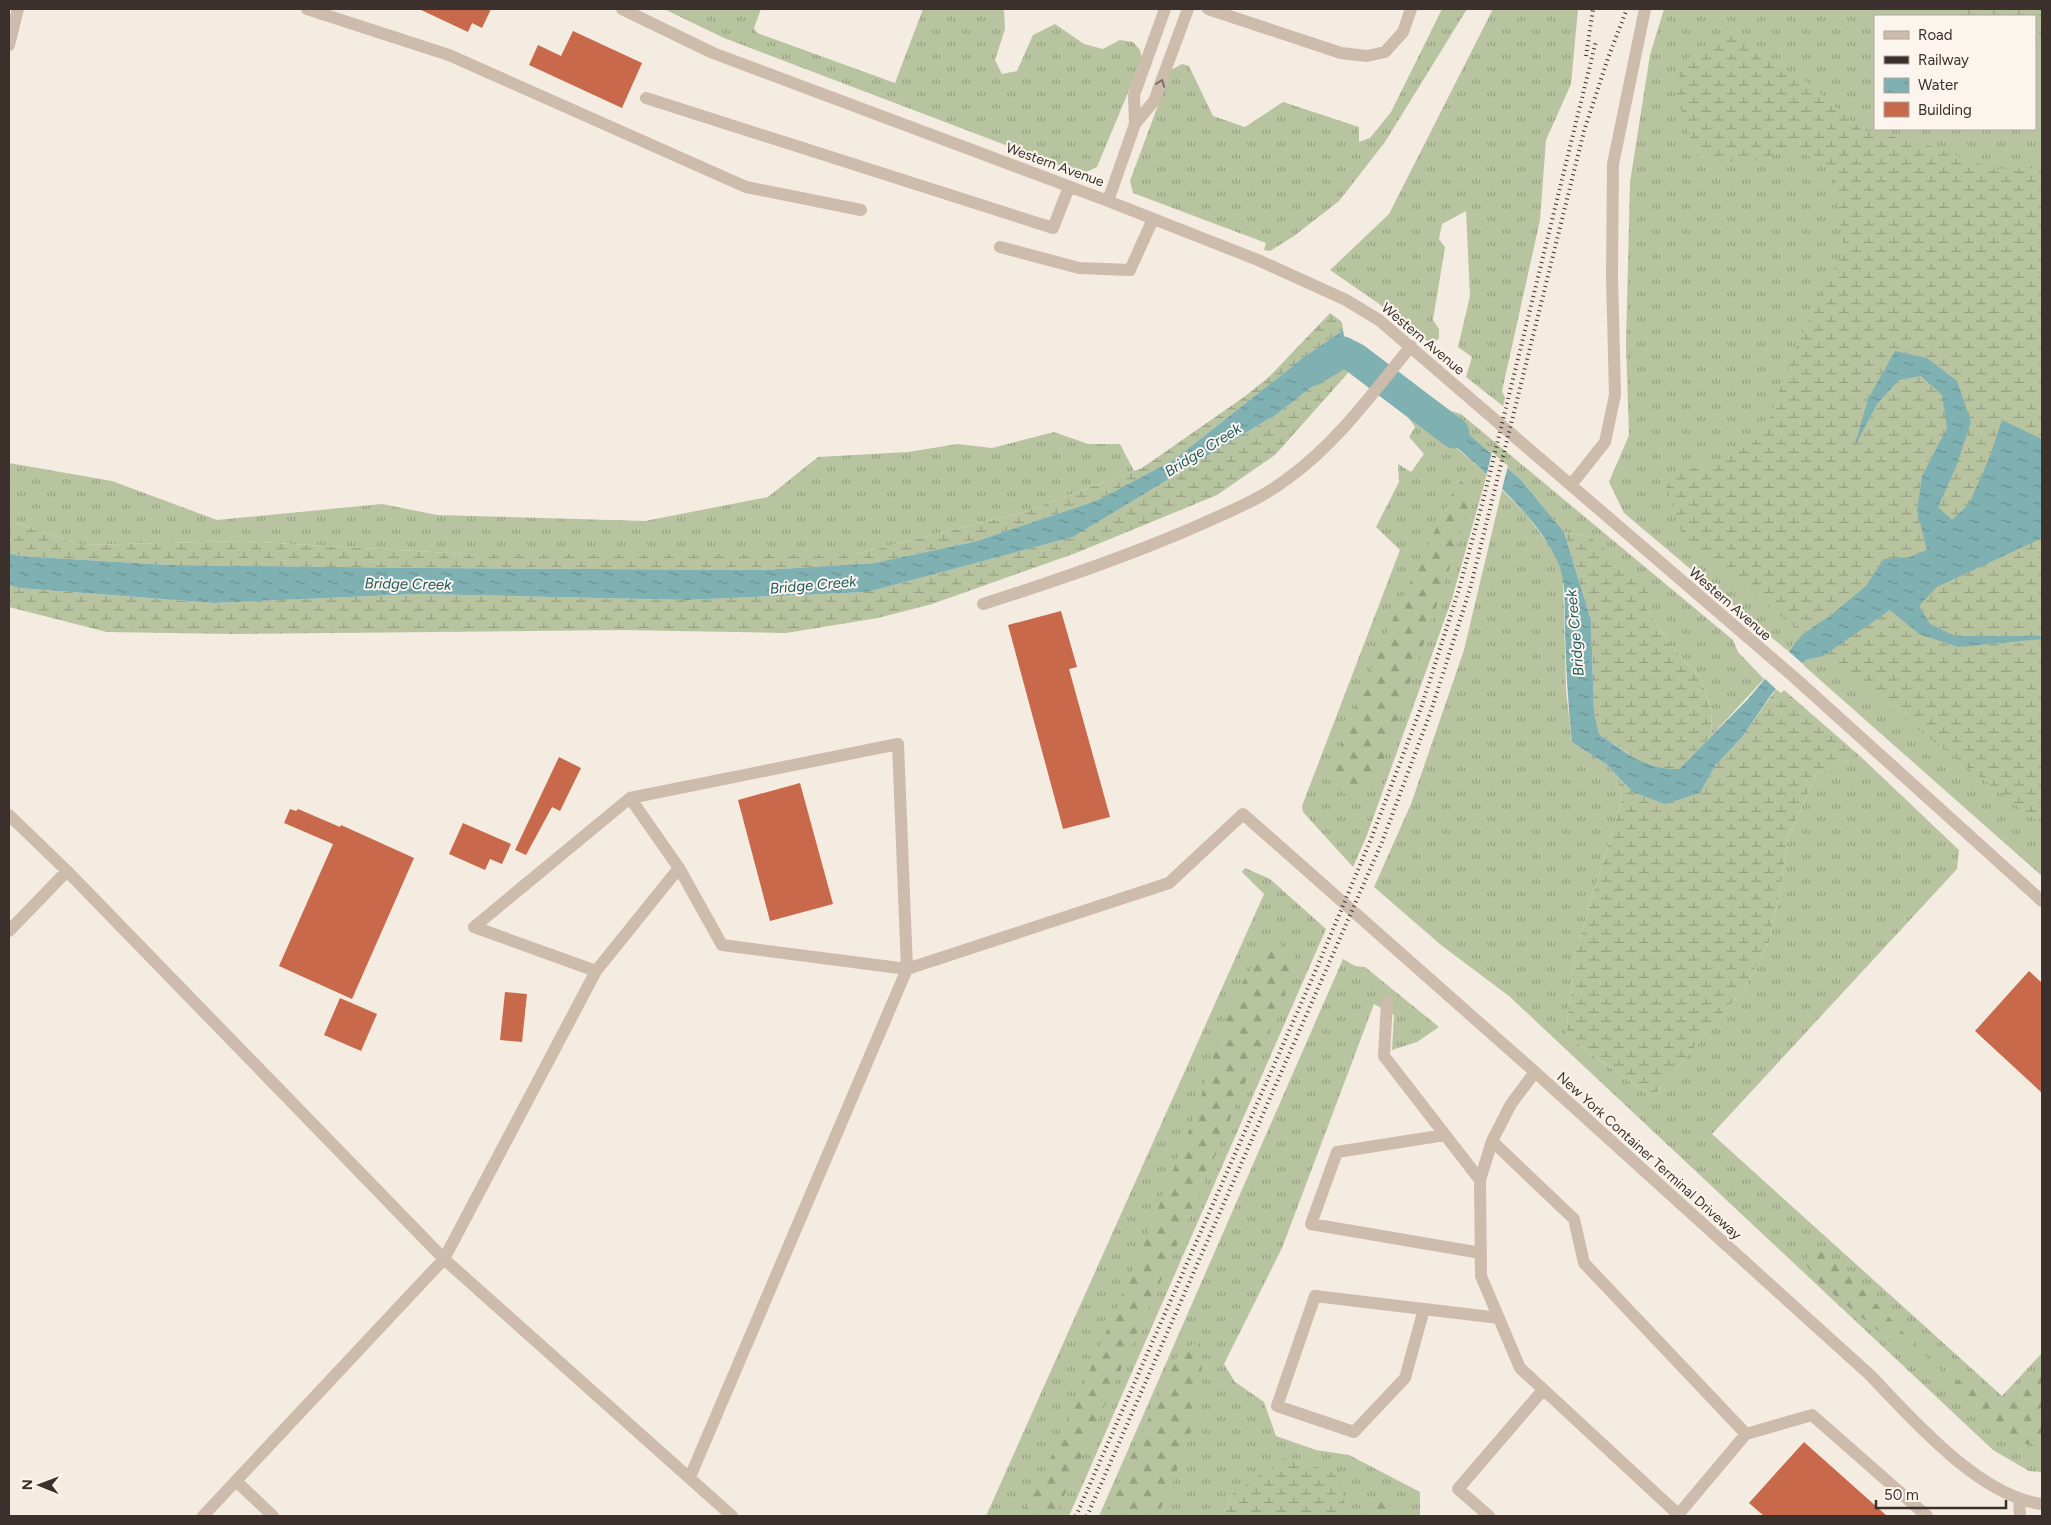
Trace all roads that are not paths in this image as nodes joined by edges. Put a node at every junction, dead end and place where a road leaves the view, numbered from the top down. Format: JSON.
{"nodes":[{"id":1,"x":18,"y":9,"type":"edge"},
{"id":2,"x":307,"y":9,"type":"edge"},
{"id":3,"x":622,"y":9,"type":"edge"},
{"id":4,"x":1165,"y":9,"type":"edge"},
{"id":5,"x":1188,"y":9,"type":"edge"},
{"id":6,"x":1208,"y":9,"type":"edge"},
{"id":7,"x":1410,"y":9,"type":"edge"},
{"id":8,"x":1645,"y":9,"type":"edge"},
{"id":9,"x":9,"y":45,"type":"edge"},
{"id":10,"x":646,"y":98,"type":"dead end"},
{"id":11,"x":1135,"y":124,"type":"junction"},
{"id":12,"x":1069,"y":186,"type":"junction"},
{"id":13,"x":1108,"y":201,"type":"junction"},
{"id":14,"x":861,"y":210,"type":"dead end"},
{"id":15,"x":1153,"y":219,"type":"junction"},
{"id":16,"x":1000,"y":247,"type":"dead end"},
{"id":17,"x":1411,"y":346,"type":"junction"},
{"id":18,"x":1570,"y":485,"type":"junction"},
{"id":19,"x":983,"y":604,"type":"dead end"},
{"id":20,"x":630,"y":798,"type":"junction"},
{"id":21,"x":9,"y":815,"type":"edge"},
{"id":22,"x":679,"y":868,"type":"junction"},
{"id":23,"x":67,"y":871,"type":"junction"},
{"id":24,"x":2042,"y":901,"type":"edge"},
{"id":25,"x":9,"y":931,"type":"edge"},
{"id":26,"x":907,"y":969,"type":"junction"},
{"id":27,"x":596,"y":971,"type":"junction"},
{"id":28,"x":1387,"y":1001,"type":"dead end"},
{"id":29,"x":1535,"y":1072,"type":"junction"},
{"id":30,"x":1445,"y":1135,"type":"junction"},
{"id":31,"x":1492,"y":1141,"type":"junction"},
{"id":32,"x":1480,"y":1180,"type":"junction"},
{"id":33,"x":1481,"y":1253,"type":"junction"},
{"id":34,"x":444,"y":1259,"type":"junction"},
{"id":35,"x":1424,"y":1309,"type":"junction"},
{"id":36,"x":1499,"y":1318,"type":"junction"},
{"id":37,"x":1544,"y":1390,"type":"junction"},
{"id":38,"x":1746,"y":1434,"type":"junction"},
{"id":39,"x":690,"y":1477,"type":"junction"},
{"id":40,"x":236,"y":1481,"type":"junction"},
{"id":41,"x":2020,"y":1499,"type":"junction"},
{"id":42,"x":2042,"y":1504,"type":"edge"},
{"id":43,"x":203,"y":1516,"type":"edge"},
{"id":44,"x":273,"y":1516,"type":"edge"},
{"id":45,"x":732,"y":1516,"type":"edge"},
{"id":46,"x":1489,"y":1516,"type":"edge"},
{"id":47,"x":1678,"y":1516,"type":"edge"},
{"id":48,"x":1927,"y":1516,"type":"edge"},
{"id":49,"x":2020,"y":1516,"type":"edge"}],
"edges":[{"from":1,"to":9,"type":"street"},
{"from":2,"to":14,"type":"street"},
{"from":3,"to":12,"type":"street","name":"Western Avenue"},
{"from":4,"to":11,"type":"street"},
{"from":11,"to":5,"type":"street","one_way":true},
{"from":6,"to":7,"type":"street"},
{"from":8,"to":18,"type":"street"},
{"from":10,"to":12,"type":"street"},
{"from":11,"to":13,"type":"street"},
{"from":12,"to":13,"type":"street","name":"Western Avenue"},
{"from":13,"to":15,"type":"street","name":"Western Avenue"},
{"from":15,"to":16,"type":"street"},
{"from":15,"to":17,"type":"street","name":"Western Avenue"},
{"from":17,"to":18,"type":"street","name":"Western Avenue"},
{"from":17,"to":19,"type":"street"},
{"from":18,"to":24,"type":"street","name":"Western Avenue"},
{"from":20,"to":22,"type":"street"},
{"from":20,"to":26,"type":"street"},
{"from":20,"to":27,"type":"street"},
{"from":21,"to":23,"type":"street"},
{"from":22,"to":26,"type":"street"},
{"from":22,"to":27,"type":"street"},
{"from":23,"to":25,"type":"street"},
{"from":23,"to":34,"type":"street"},
{"from":26,"to":29,"type":"street","name":"New York Container Terminal Driveway"},
{"from":26,"to":39,"type":"street"},
{"from":27,"to":34,"type":"street"},
{"from":28,"to":30,"type":"street"},
{"from":29,"to":31,"type":"street"},
{"from":29,"to":41,"type":"street","name":"New York Container Terminal Driveway"},
{"from":30,"to":32,"type":"street"},
{"from":30,"to":33,"type":"street"},
{"from":31,"to":32,"type":"street"},
{"from":31,"to":38,"type":"street"},
{"from":32,"to":33,"type":"street"},
{"from":33,"to":36,"type":"street"},
{"from":34,"to":39,"type":"street"},
{"from":34,"to":40,"type":"street"},
{"from":35,"to":35,"type":"street"},
{"from":35,"to":36,"type":"street"},
{"from":36,"to":37,"type":"street"},
{"from":37,"to":46,"type":"street"},
{"from":37,"to":47,"type":"street"},
{"from":38,"to":47,"type":"street"},
{"from":38,"to":48,"type":"street"},
{"from":39,"to":45,"type":"street"},
{"from":40,"to":43,"type":"street"},
{"from":40,"to":44,"type":"street"},
{"from":41,"to":42,"type":"street","name":"New York Container Terminal Driveway"},
{"from":41,"to":49,"type":"street"}]}
